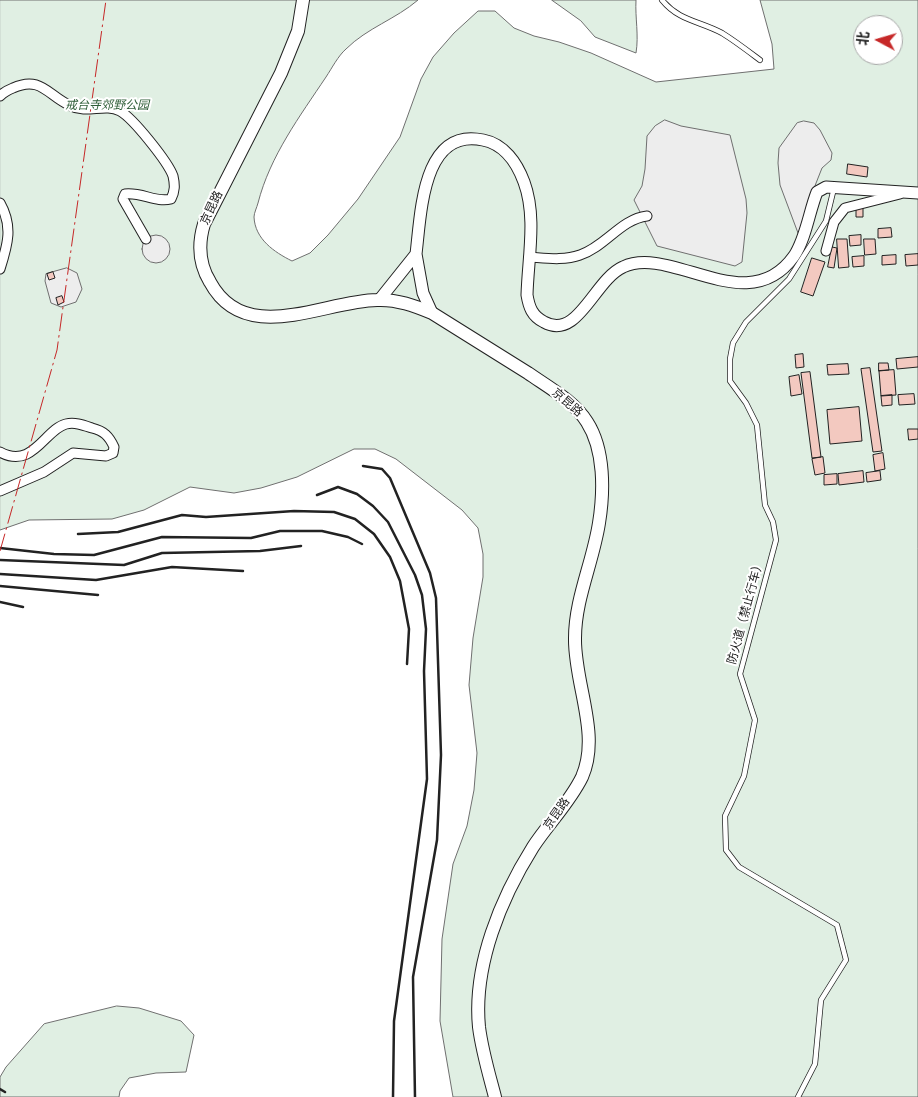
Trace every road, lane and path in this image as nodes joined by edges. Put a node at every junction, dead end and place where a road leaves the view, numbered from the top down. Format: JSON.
{"nodes":[{"id":1,"x":303,"y":0,"type":"edge"},
{"id":2,"x":662,"y":0,"type":"edge"},
{"id":3,"x":760,"y":60,"type":"dead end"},
{"id":4,"x":0,"y":96,"type":"edge"},
{"id":5,"x":834,"y":186,"type":"junction"},
{"id":6,"x":904,"y":193,"type":"junction"},
{"id":7,"x":918,"y":193,"type":"edge"},
{"id":8,"x":0,"y":203,"type":"edge"},
{"id":9,"x":647,"y":216,"type":"dead end"},
{"id":10,"x":146,"y":239,"type":"dead end"},
{"id":11,"x":826,"y":251,"type":"dead end"},
{"id":12,"x":416,"y":254,"type":"junction"},
{"id":13,"x":529,"y":257,"type":"junction"},
{"id":14,"x":0,"y":268,"type":"edge"},
{"id":15,"x":380,"y":300,"type":"junction"},
{"id":16,"x":432,"y":313,"type":"junction"},
{"id":17,"x":0,"y":452,"type":"edge"},
{"id":18,"x":0,"y":491,"type":"edge"},
{"id":19,"x":495,"y":1097,"type":"edge"},
{"id":20,"x":798,"y":1097,"type":"edge"}],
"edges":[{"from":1,"to":15,"type":"main road","name":"京昆路"},
{"from":2,"to":3,"type":"lane"},
{"from":4,"to":10,"type":"street"},
{"from":5,"to":6,"type":"street"},
{"from":5,"to":13,"type":"street"},
{"from":5,"to":20,"type":"lane","name":"防火道（禁止行车）"},
{"from":6,"to":7,"type":"street"},
{"from":6,"to":11,"type":"street"},
{"from":8,"to":14,"type":"street"},
{"from":9,"to":13,"type":"street"},
{"from":12,"to":13,"type":"street"},
{"from":12,"to":15,"type":"street"},
{"from":12,"to":16,"type":"street"},
{"from":15,"to":16,"type":"main road","name":"京昆路"},
{"from":16,"to":19,"type":"main road","name":"京昆路"},
{"from":17,"to":18,"type":"street"}]}
